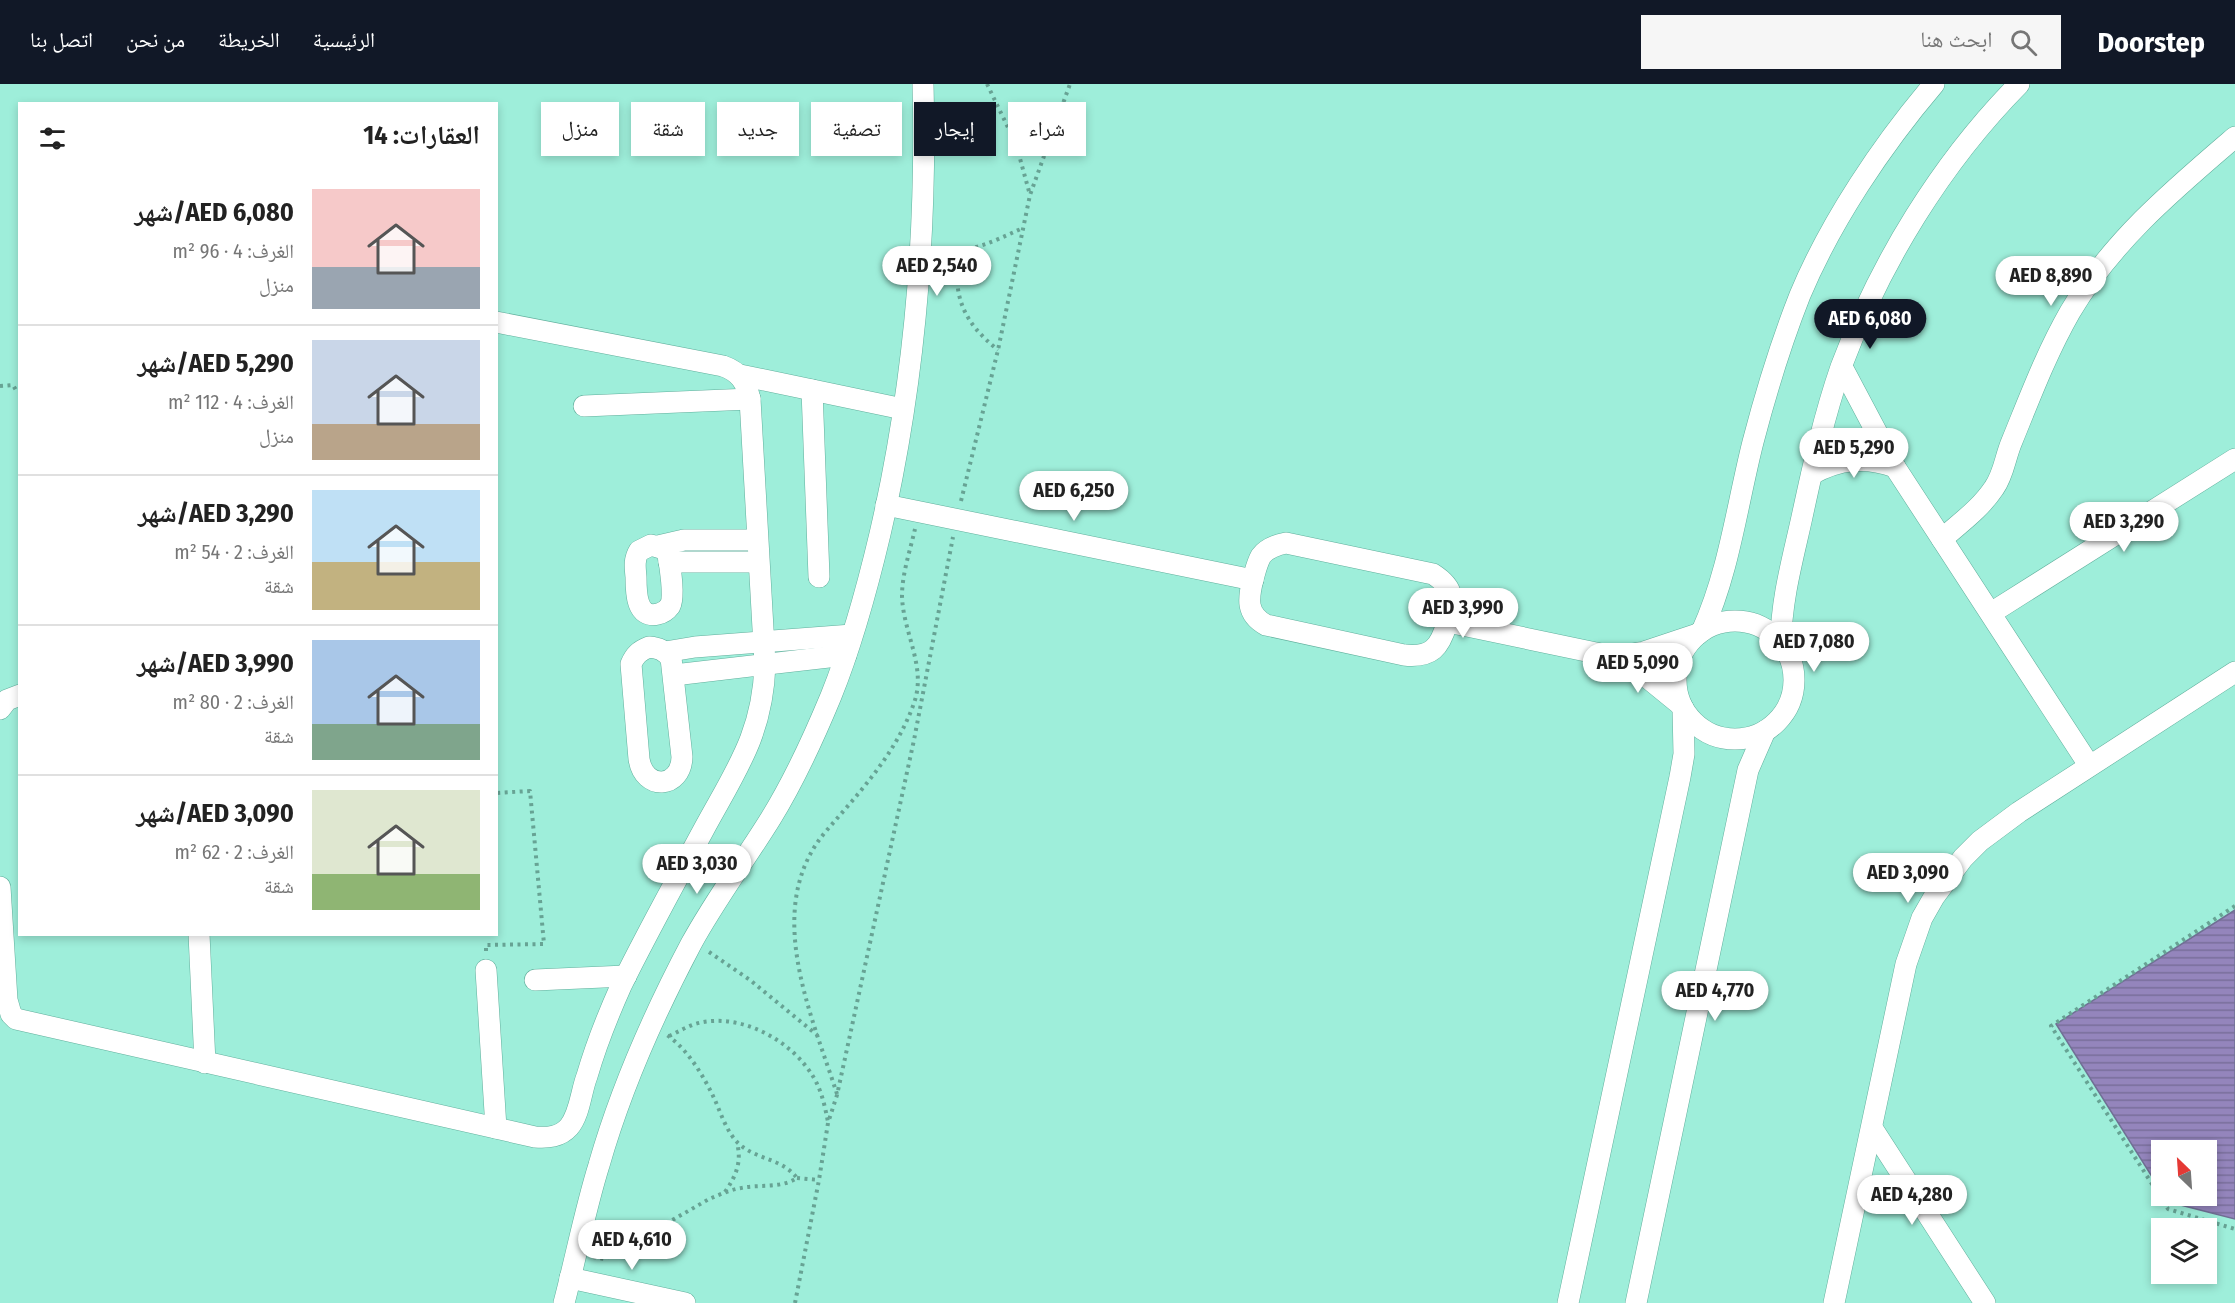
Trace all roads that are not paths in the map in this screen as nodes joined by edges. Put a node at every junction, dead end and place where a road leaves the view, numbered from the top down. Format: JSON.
{"nodes":[{"id":1,"x":923,"y":84,"type":"edge"},
{"id":2,"x":1934,"y":84,"type":"edge"},
{"id":3,"x":2019,"y":84,"type":"edge"},
{"id":4,"x":2235,"y":137,"type":"edge"},
{"id":5,"x":498,"y":322,"type":"edge"},
{"id":6,"x":1842,"y":367,"type":"junction"},
{"id":7,"x":740,"y":375,"type":"junction"},
{"id":8,"x":812,"y":390,"type":"junction"},
{"id":9,"x":750,"y":399,"type":"junction"},
{"id":10,"x":584,"y":406,"type":"dead end"},
{"id":11,"x":903,"y":409,"type":"junction"},
{"id":12,"x":2235,"y":459,"type":"edge"},
{"id":13,"x":1895,"y":467,"type":"junction"},
{"id":14,"x":1812,"y":474,"type":"junction"},
{"id":15,"x":886,"y":505,"type":"junction"},
{"id":16,"x":1942,"y":539,"type":"junction"},
{"id":17,"x":757,"y":540,"type":"junction"},
{"id":18,"x":758,"y":562,"type":"junction"},
{"id":19,"x":819,"y":577,"type":"dead end"},
{"id":20,"x":1253,"y":580,"type":"junction"},
{"id":21,"x":1991,"y":614,"type":"junction"},
{"id":22,"x":1448,"y":622,"type":"junction"},
{"id":23,"x":1700,"y":633,"type":"junction"},
{"id":24,"x":852,"y":635,"type":"junction"},
{"id":25,"x":763,"y":642,"type":"junction"},
{"id":26,"x":1781,"y":642,"type":"junction"},
{"id":27,"x":665,"y":652,"type":"junction"},
{"id":28,"x":846,"y":655,"type":"junction"},
{"id":29,"x":1615,"y":657,"type":"junction"},
{"id":30,"x":765,"y":664,"type":"junction"},
{"id":31,"x":2235,"y":672,"type":"edge"},
{"id":32,"x":674,"y":675,"type":"junction"},
{"id":33,"x":18,"y":695,"type":"edge"},
{"id":34,"x":1682,"y":706,"type":"junction"},
{"id":35,"x":0,"y":709,"type":"edge"},
{"id":36,"x":1765,"y":731,"type":"junction"},
{"id":37,"x":2089,"y":765,"type":"junction"},
{"id":38,"x":0,"y":887,"type":"edge"},
{"id":39,"x":199,"y":936,"type":"edge"},
{"id":40,"x":486,"y":970,"type":"road end"},
{"id":41,"x":626,"y":976,"type":"junction"},
{"id":42,"x":536,"y":980,"type":"dead end"},
{"id":43,"x":205,"y":1063,"type":"junction"},
{"id":44,"x":496,"y":1128,"type":"junction"},
{"id":45,"x":1872,"y":1128,"type":"junction"},
{"id":46,"x":570,"y":1278,"type":"junction"},
{"id":47,"x":564,"y":1303,"type":"edge"},
{"id":48,"x":685,"y":1303,"type":"edge"},
{"id":49,"x":1569,"y":1303,"type":"edge"},
{"id":50,"x":1636,"y":1303,"type":"edge"},
{"id":51,"x":1834,"y":1303,"type":"edge"},
{"id":52,"x":1985,"y":1303,"type":"edge"}],
"edges":[{"from":1,"to":11,"type":"street"},
{"from":2,"to":23,"type":"street"},
{"from":3,"to":6,"type":"street"},
{"from":4,"to":16,"type":"street"},
{"from":5,"to":7,"type":"street"},
{"from":6,"to":13,"type":"street"},
{"from":6,"to":14,"type":"street"},
{"from":7,"to":8,"type":"street"},
{"from":7,"to":9,"type":"street"},
{"from":8,"to":11,"type":"street"},
{"from":8,"to":19,"type":"street"},
{"from":9,"to":10,"type":"street"},
{"from":9,"to":17,"type":"street"},
{"from":11,"to":15,"type":"street"},
{"from":12,"to":21,"type":"street"},
{"from":13,"to":14,"type":"street"},
{"from":13,"to":16,"type":"street"},
{"from":14,"to":26,"type":"street"},
{"from":15,"to":20,"type":"street"},
{"from":15,"to":24,"type":"street"},
{"from":16,"to":21,"type":"street"},
{"from":17,"to":18,"type":"street"},
{"from":17,"to":18,"type":"street"},
{"from":18,"to":25,"type":"street"},
{"from":20,"to":22,"type":"street"},
{"from":20,"to":22,"type":"street"},
{"from":21,"to":37,"type":"street"},
{"from":22,"to":29,"type":"street"},
{"from":23,"to":26,"type":"street"},
{"from":23,"to":29,"type":"street"},
{"from":23,"to":34,"type":"street"},
{"from":24,"to":25,"type":"street"},
{"from":24,"to":28,"type":"street"},
{"from":25,"to":27,"type":"street"},
{"from":25,"to":30,"type":"street"},
{"from":26,"to":36,"type":"street"},
{"from":27,"to":32,"type":"street"},
{"from":27,"to":32,"type":"street"},
{"from":28,"to":30,"type":"street"},
{"from":28,"to":46,"type":"street"},
{"from":29,"to":34,"type":"street"},
{"from":30,"to":32,"type":"street"},
{"from":30,"to":41,"type":"street"},
{"from":31,"to":37,"type":"street"},
{"from":33,"to":35,"type":"street"},
{"from":34,"to":36,"type":"street"},
{"from":34,"to":49,"type":"street"},
{"from":36,"to":50,"type":"street"},
{"from":37,"to":45,"type":"street"},
{"from":38,"to":43,"type":"street"},
{"from":39,"to":43,"type":"street"},
{"from":40,"to":44,"type":"street"},
{"from":41,"to":42,"type":"street"},
{"from":41,"to":44,"type":"street"},
{"from":43,"to":44,"type":"street"},
{"from":45,"to":51,"type":"street"},
{"from":45,"to":52,"type":"street"},
{"from":46,"to":47,"type":"street"},
{"from":46,"to":48,"type":"street"}]}
